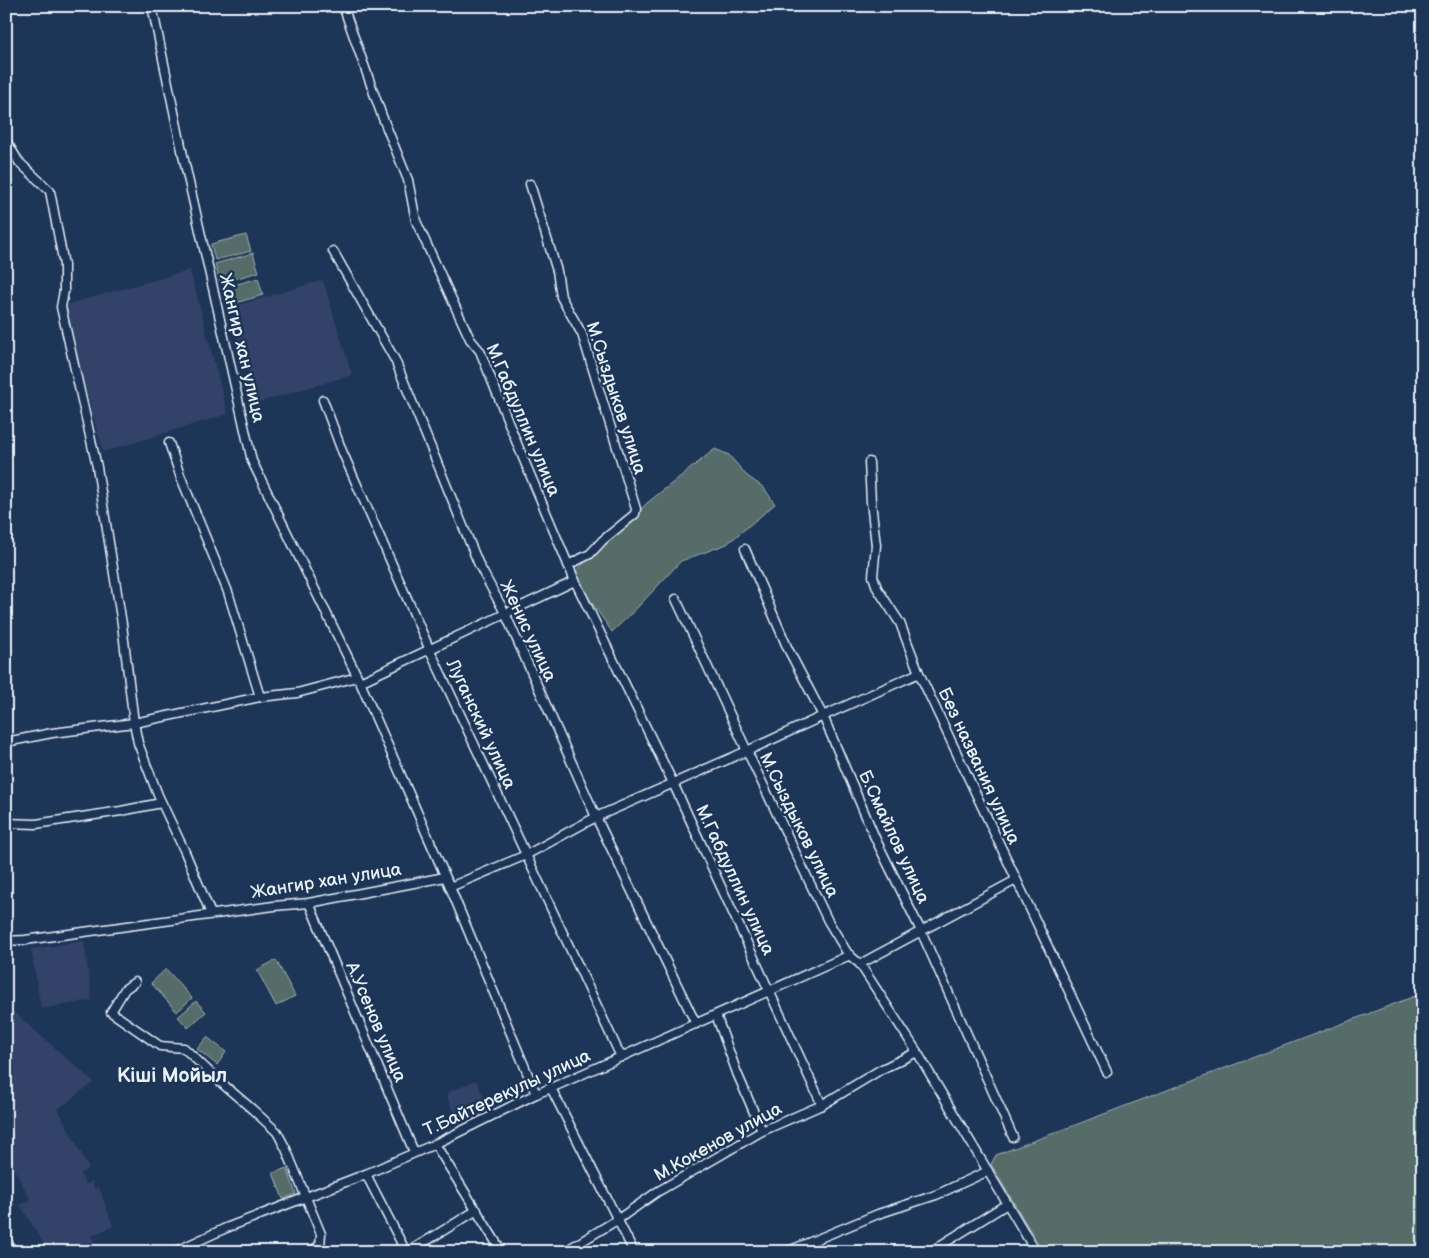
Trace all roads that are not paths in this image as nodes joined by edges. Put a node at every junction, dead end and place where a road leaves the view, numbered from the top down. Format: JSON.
{"nodes":[{"id":1,"x":152,"y":6,"type":"edge"},
{"id":2,"x":343,"y":6,"type":"edge"},
{"id":3,"x":6,"y":141,"type":"edge"},
{"id":4,"x":530,"y":184,"type":"dead end"},
{"id":5,"x":333,"y":251,"type":"dead end"},
{"id":6,"x":323,"y":400,"type":"dead end"},
{"id":7,"x":169,"y":443,"type":"dead end"},
{"id":8,"x":869,"y":462,"type":"dead end"},
{"id":9,"x":745,"y":549,"type":"dead end"},
{"id":10,"x":568,"y":565,"type":"junction"},
{"id":11,"x":574,"y":581,"type":"junction"},
{"id":12,"x":676,"y":598,"type":"dead end"},
{"id":13,"x":505,"y":614,"type":"junction"},
{"id":14,"x":429,"y":648,"type":"junction"},
{"id":15,"x":919,"y":673,"type":"junction"},
{"id":16,"x":359,"y":679,"type":"junction"},
{"id":17,"x":260,"y":697,"type":"junction"},
{"id":18,"x":823,"y":716,"type":"junction"},
{"id":19,"x":134,"y":722,"type":"junction"},
{"id":20,"x":6,"y":742,"type":"edge"},
{"id":21,"x":747,"y":752,"type":"junction"},
{"id":22,"x":673,"y":783,"type":"junction"},
{"id":23,"x":161,"y":803,"type":"junction"},
{"id":24,"x":596,"y":817,"type":"junction"},
{"id":25,"x":6,"y":823,"type":"edge"},
{"id":26,"x":526,"y":855,"type":"junction"},
{"id":27,"x":445,"y":877,"type":"junction"},
{"id":28,"x":1016,"y":880,"type":"junction"},
{"id":29,"x":450,"y":887,"type":"junction"},
{"id":30,"x":309,"y":903,"type":"junction"},
{"id":31,"x":211,"y":914,"type":"junction"},
{"id":32,"x":921,"y":931,"type":"junction"},
{"id":33,"x":6,"y":941,"type":"edge"},
{"id":34,"x":850,"y":955,"type":"junction"},
{"id":35,"x":860,"y":964,"type":"junction"},
{"id":36,"x":135,"y":982,"type":"dead end"},
{"id":37,"x":770,"y":991,"type":"junction"},
{"id":38,"x":716,"y":1015,"type":"junction"},
{"id":39,"x":696,"y":1024,"type":"junction"},
{"id":40,"x":917,"y":1052,"type":"junction"},
{"id":41,"x":621,"y":1057,"type":"junction"},
{"id":42,"x":1107,"y":1072,"type":"dead end"},
{"id":43,"x":551,"y":1088,"type":"junction"},
{"id":44,"x":536,"y":1094,"type":"junction"},
{"id":45,"x":822,"y":1105,"type":"junction"},
{"id":46,"x":762,"y":1131,"type":"junction"},
{"id":47,"x":1013,"y":1137,"type":"dead end"},
{"id":48,"x":435,"y":1144,"type":"junction"},
{"id":49,"x":414,"y":1152,"type":"junction"},
{"id":50,"x":988,"y":1171,"type":"junction"},
{"id":51,"x":366,"y":1174,"type":"junction"},
{"id":52,"x":305,"y":1197,"type":"junction"},
{"id":53,"x":1007,"y":1204,"type":"junction"},
{"id":54,"x":477,"y":1210,"type":"junction"},
{"id":55,"x":617,"y":1220,"type":"junction"},
{"id":56,"x":174,"y":1252,"type":"edge"},
{"id":57,"x":310,"y":1252,"type":"edge"},
{"id":58,"x":407,"y":1252,"type":"edge"},
{"id":59,"x":502,"y":1252,"type":"edge"},
{"id":60,"x":564,"y":1252,"type":"edge"},
{"id":61,"x":634,"y":1252,"type":"edge"},
{"id":62,"x":786,"y":1252,"type":"edge"},
{"id":63,"x":930,"y":1252,"type":"edge"},
{"id":64,"x":1036,"y":1252,"type":"edge"}],
"edges":[{"from":1,"to":16,"type":"street","name":"Жангир хан улица"},
{"from":2,"to":10,"type":"street","name":"М.Габдуллин улица"},
{"from":3,"to":19,"type":"street"},
{"from":4,"to":10,"type":"street","name":"М.Сыздыков улица"},
{"from":5,"to":13,"type":"street","name":"Женис улица"},
{"from":6,"to":14,"type":"street","name":"Луганский улица"},
{"from":7,"to":17,"type":"street"},
{"from":8,"to":15,"type":"street","name":"Без названия улица"},
{"from":9,"to":18,"type":"street","name":"Б.Смайлов улица"},
{"from":10,"to":11,"type":"street","name":"М.Габдуллин улица"},
{"from":11,"to":13,"type":"street"},
{"from":11,"to":22,"type":"street","name":"М.Габдуллин улица"},
{"from":12,"to":21,"type":"street","name":"М.Сыздыков улица"},
{"from":13,"to":14,"type":"street"},
{"from":13,"to":24,"type":"street","name":"Женис улица"},
{"from":14,"to":16,"type":"street"},
{"from":14,"to":26,"type":"street","name":"Луганский улица"},
{"from":15,"to":18,"type":"street"},
{"from":15,"to":28,"type":"street","name":"Без названия улица"},
{"from":16,"to":17,"type":"street"},
{"from":16,"to":27,"type":"street","name":"Жангир хан улица"},
{"from":17,"to":19,"type":"street"},
{"from":18,"to":21,"type":"street"},
{"from":18,"to":32,"type":"street","name":"Б.Смайлов улица"},
{"from":19,"to":20,"type":"street"},
{"from":19,"to":23,"type":"street"},
{"from":21,"to":22,"type":"street"},
{"from":21,"to":34,"type":"street","name":"М.Сыздыков улица"},
{"from":22,"to":24,"type":"street"},
{"from":22,"to":37,"type":"street","name":"М.Габдуллин улица"},
{"from":23,"to":25,"type":"street"},
{"from":23,"to":31,"type":"street"},
{"from":24,"to":26,"type":"street"},
{"from":24,"to":39,"type":"street","name":"Женис улица"},
{"from":26,"to":29,"type":"street"},
{"from":26,"to":41,"type":"street","name":"Луганский улица"},
{"from":27,"to":29,"type":"street","name":"Жангир хан улица"},
{"from":27,"to":30,"type":"street","name":"Жангир хан улица"},
{"from":28,"to":32,"type":"street"},
{"from":28,"to":42,"type":"street","name":"Без названия улица"},
{"from":29,"to":44,"type":"street","name":"Жангир хан улица"},
{"from":30,"to":31,"type":"street","name":"Жангир хан улица"},
{"from":30,"to":49,"type":"street","name":"А.Усенов улица"},
{"from":31,"to":33,"type":"street","name":"Жангир хан улица"},
{"from":32,"to":35,"type":"street"},
{"from":32,"to":47,"type":"street","name":"Б.Смайлов улица"},
{"from":34,"to":35,"type":"street","name":"М.Сыздыков улица"},
{"from":34,"to":37,"type":"street","name":"Т.Байтерекулы улица"},
{"from":35,"to":40,"type":"street","name":"М.Сыздыков улица"},
{"from":36,"to":52,"type":"street"},
{"from":37,"to":38,"type":"street","name":"Т.Байтерекулы улица"},
{"from":37,"to":45,"type":"street","name":"М.Габдуллин улица"},
{"from":38,"to":39,"type":"street","name":"Т.Байтерекулы улица"},
{"from":38,"to":46,"type":"street"},
{"from":39,"to":41,"type":"street","name":"Т.Байтерекулы улица"},
{"from":40,"to":45,"type":"street","name":"М.Кокенов улица"},
{"from":40,"to":50,"type":"street","name":"М.Сыздыков улица"},
{"from":41,"to":43,"type":"street","name":"Т.Байтерекулы улица"},
{"from":43,"to":44,"type":"street","name":"Т.Байтерекулы улица"},
{"from":43,"to":55,"type":"street"},
{"from":44,"to":48,"type":"street","name":"Т.Байтерекулы улица"},
{"from":45,"to":46,"type":"street","name":"М.Кокенов улица"},
{"from":46,"to":55,"type":"street","name":"М.Кокенов улица"},
{"from":48,"to":49,"type":"street","name":"Т.Байтерекулы улица"},
{"from":48,"to":54,"type":"street"},
{"from":49,"to":51,"type":"street","name":"Т.Байтерекулы улица"},
{"from":50,"to":53,"type":"street","name":"М.Сыздыков улица"},
{"from":50,"to":62,"type":"street"},
{"from":51,"to":52,"type":"street","name":"Т.Байтерекулы улица"},
{"from":51,"to":58,"type":"street"},
{"from":52,"to":56,"type":"street","name":"Т.Байтерекулы улица"},
{"from":52,"to":57,"type":"street"},
{"from":53,"to":63,"type":"street"},
{"from":53,"to":64,"type":"street","name":"М.Сыздыков улица"},
{"from":54,"to":58,"type":"street"},
{"from":54,"to":59,"type":"street"},
{"from":55,"to":60,"type":"street","name":"М.Кокенов улица"},
{"from":55,"to":61,"type":"street"}]}
